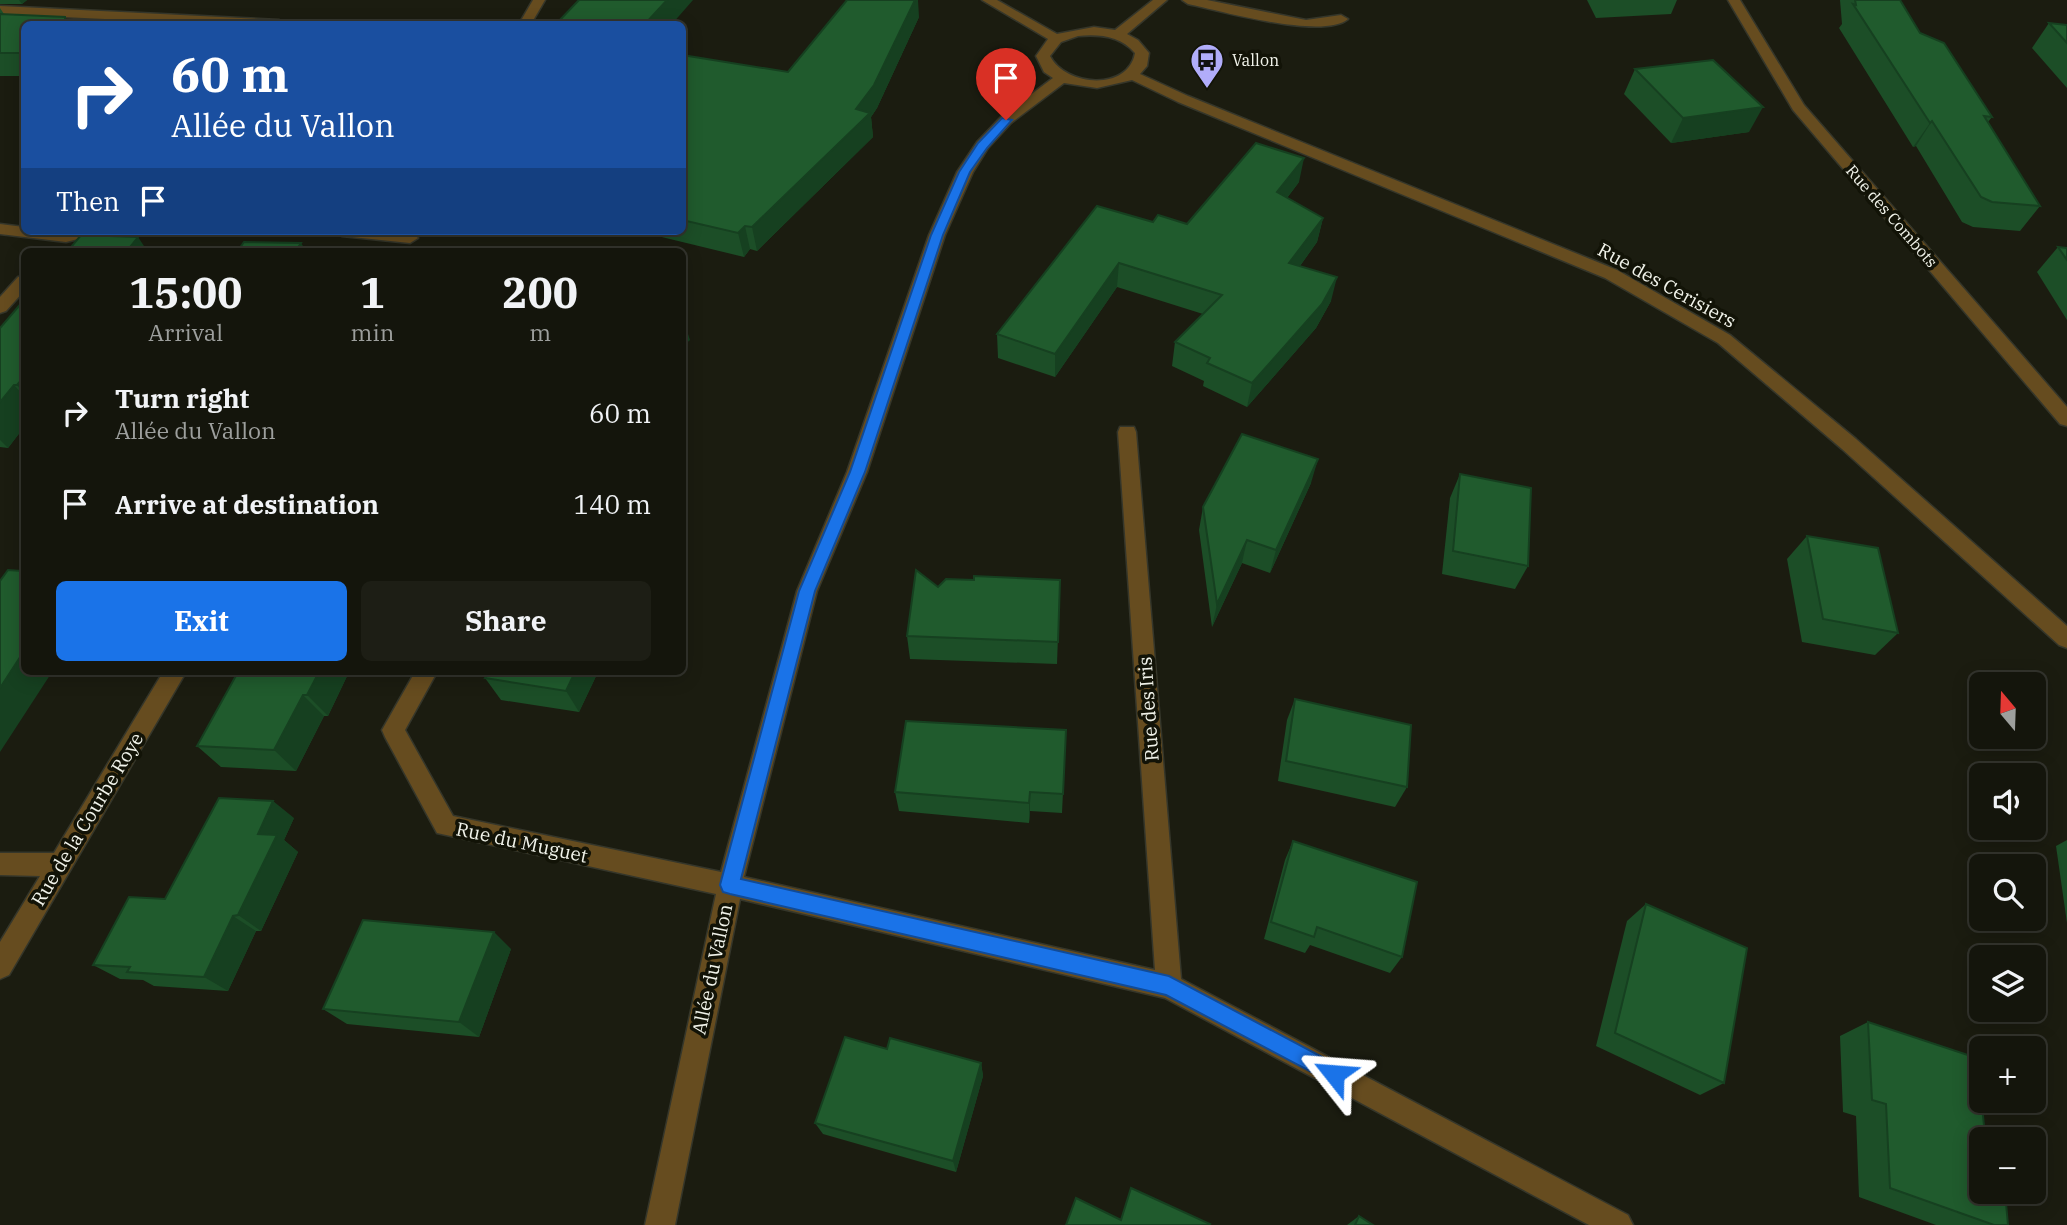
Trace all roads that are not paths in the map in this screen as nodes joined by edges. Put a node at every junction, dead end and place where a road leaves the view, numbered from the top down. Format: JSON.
{"nodes":[{"id":1,"x":538,"y":0,"type":"edge"},
{"id":2,"x":988,"y":0,"type":"edge"},
{"id":3,"x":1161,"y":0,"type":"edge"},
{"id":4,"x":1188,"y":0,"type":"edge"},
{"id":5,"x":1734,"y":0,"type":"edge"},
{"id":6,"x":0,"y":10,"type":"edge"},
{"id":7,"x":1341,"y":19,"type":"dead end"},
{"id":8,"x":219,"y":21,"type":"edge"},
{"id":9,"x":527,"y":21,"type":"edge"},
{"id":10,"x":1118,"y":35,"type":"junction"},
{"id":11,"x":1057,"y":39,"type":"junction"},
{"id":12,"x":1132,"y":75,"type":"junction"},
{"id":13,"x":1062,"y":78,"type":"junction"},
{"id":14,"x":0,"y":229,"type":"edge"},
{"id":15,"x":21,"y":232,"type":"edge"},
{"id":16,"x":50,"y":235,"type":"edge"},
{"id":17,"x":75,"y":235,"type":"edge"},
{"id":18,"x":372,"y":235,"type":"edge"},
{"id":19,"x":66,"y":237,"type":"junction"},
{"id":20,"x":409,"y":240,"type":"edge"},
{"id":21,"x":55,"y":248,"type":"edge"},
{"id":22,"x":21,"y":284,"type":"edge"},
{"id":23,"x":0,"y":307,"type":"edge"},
{"id":24,"x":2067,"y":419,"type":"edge"},
{"id":25,"x":1127,"y":432,"type":"dead end"},
{"id":26,"x":2067,"y":639,"type":"edge"},
{"id":27,"x":173,"y":675,"type":"edge"},
{"id":28,"x":424,"y":675,"type":"edge"},
{"id":29,"x":0,"y":864,"type":"edge"},
{"id":30,"x":60,"y":865,"type":"junction"},
{"id":31,"x":730,"y":885,"type":"junction"},
{"id":32,"x":0,"y":966,"type":"edge"},
{"id":33,"x":1169,"y":986,"type":"junction"},
{"id":34,"x":660,"y":1225,"type":"edge"},
{"id":35,"x":1618,"y":1225,"type":"edge"}],
"edges":[{"from":1,"to":9,"type":"street"},
{"from":2,"to":11,"type":"street"},
{"from":3,"to":10,"type":"street"},
{"from":4,"to":7,"type":"street"},
{"from":5,"to":24,"type":"street","name":"Rue des Combots"},
{"from":6,"to":8,"type":"street"},
{"from":10,"to":11,"type":"street"},
{"from":10,"to":12,"type":"street"},
{"from":11,"to":13,"type":"street"},
{"from":12,"to":13,"type":"street"},
{"from":12,"to":26,"type":"street","name":"Rue des Cerisiers"},
{"from":13,"to":31,"type":"street","name":"Allée du Vallon"},
{"from":14,"to":15,"type":"street"},
{"from":16,"to":19,"type":"street"},
{"from":17,"to":19,"type":"street"},
{"from":18,"to":20,"type":"street"},
{"from":19,"to":21,"type":"street"},
{"from":22,"to":23,"type":"street"},
{"from":25,"to":33,"type":"street","name":"Rue des Iris"},
{"from":27,"to":30,"type":"street","name":"Rue de la Courbe Roye"},
{"from":28,"to":31,"type":"street","name":"Rue du Muguet"},
{"from":29,"to":30,"type":"street"},
{"from":30,"to":32,"type":"street","name":"Rue de la Courbe Roye"},
{"from":31,"to":33,"type":"street"},
{"from":31,"to":34,"type":"street","name":"Allée du Vallon"},
{"from":33,"to":35,"type":"street"}]}
